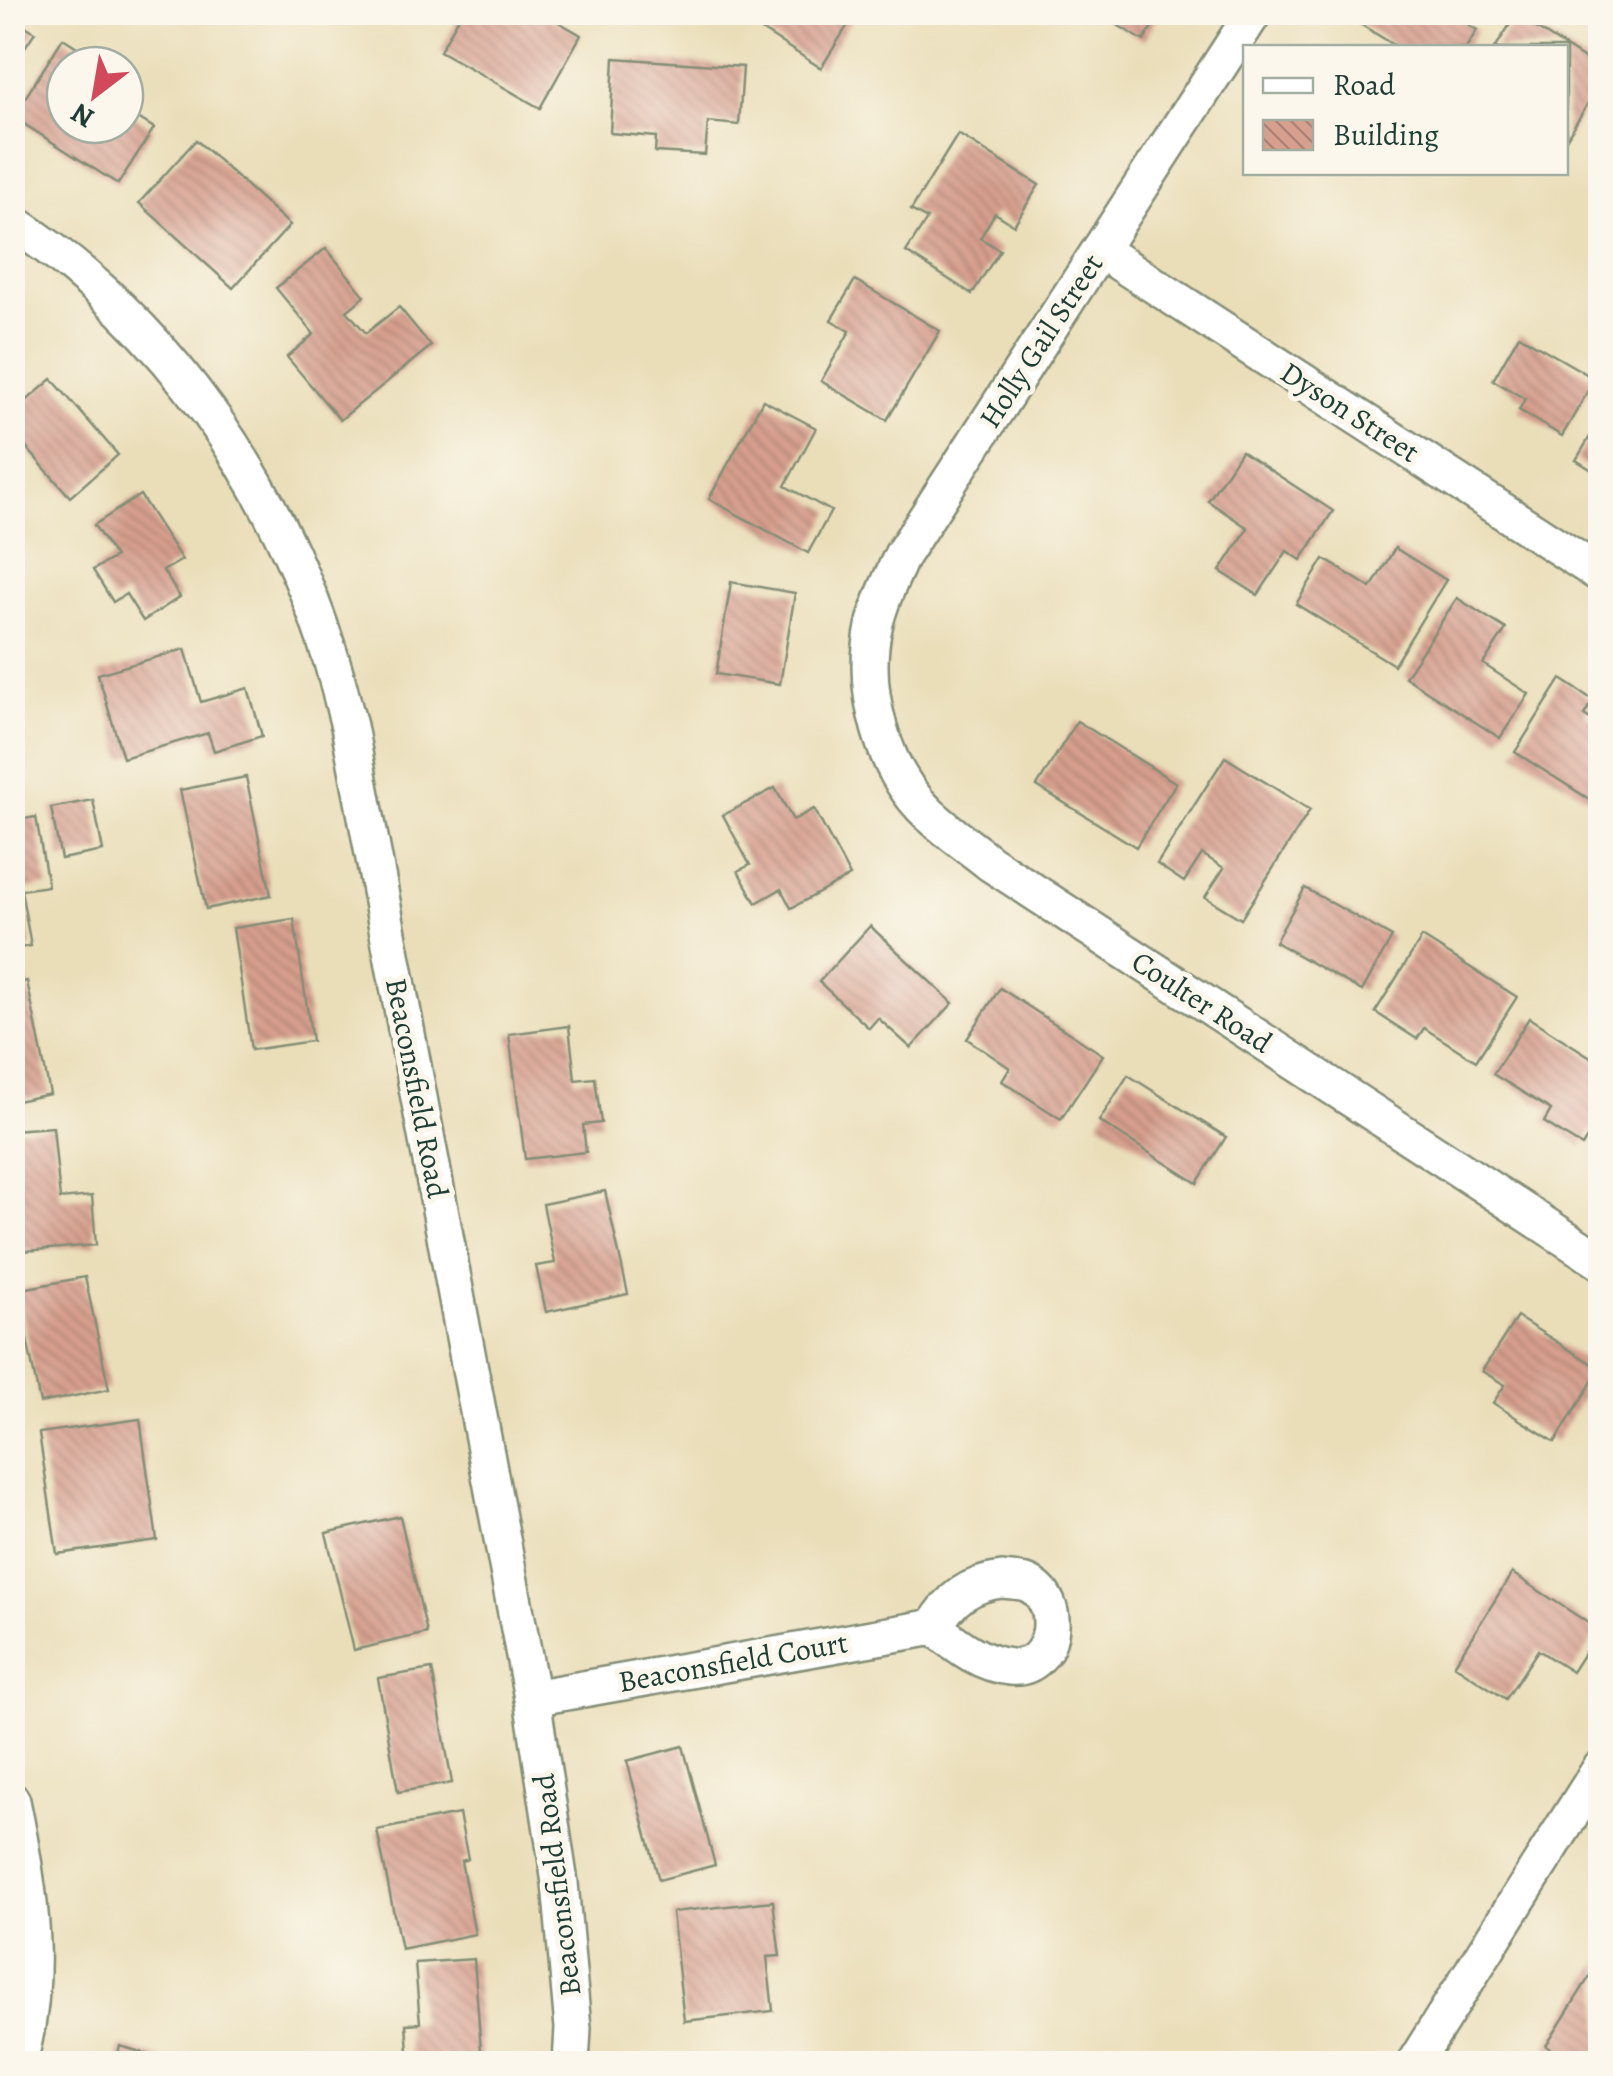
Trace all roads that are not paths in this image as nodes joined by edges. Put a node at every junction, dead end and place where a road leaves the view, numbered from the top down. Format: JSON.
{"nodes":[{"id":1,"x":1254,"y":12,"type":"edge"},
{"id":2,"x":12,"y":222,"type":"edge"},
{"id":3,"x":1100,"y":250,"type":"junction"},
{"id":4,"x":1600,"y":574,"type":"edge"},
{"id":5,"x":871,"y":686,"type":"joint"},
{"id":6,"x":1600,"y":1261,"type":"edge"},
{"id":7,"x":934,"y":1627,"type":"dead end"},
{"id":8,"x":532,"y":1698,"type":"junction"},
{"id":9,"x":1600,"y":1768,"type":"edge"},
{"id":10,"x":12,"y":1801,"type":"edge"},
{"id":11,"x":18,"y":2064,"type":"edge"},
{"id":12,"x":572,"y":2064,"type":"edge"},
{"id":13,"x":1414,"y":2064,"type":"edge"}],
"edges":[{"from":1,"to":3,"type":"street","name":"Holly Gail Street"},
{"from":2,"to":8,"type":"street","name":"Beaconsfield Road"},
{"from":3,"to":4,"type":"street","name":"Dyson Street"},
{"from":3,"to":5,"type":"street","name":"Holly Gail Street"},
{"from":5,"to":6,"type":"street","name":"Coulter Road"},
{"from":7,"to":8,"type":"street","name":"Beaconsfield Court"},
{"from":8,"to":12,"type":"street","name":"Beaconsfield Road"},
{"from":9,"to":13,"type":"street"},
{"from":10,"to":11,"type":"street"}]}
